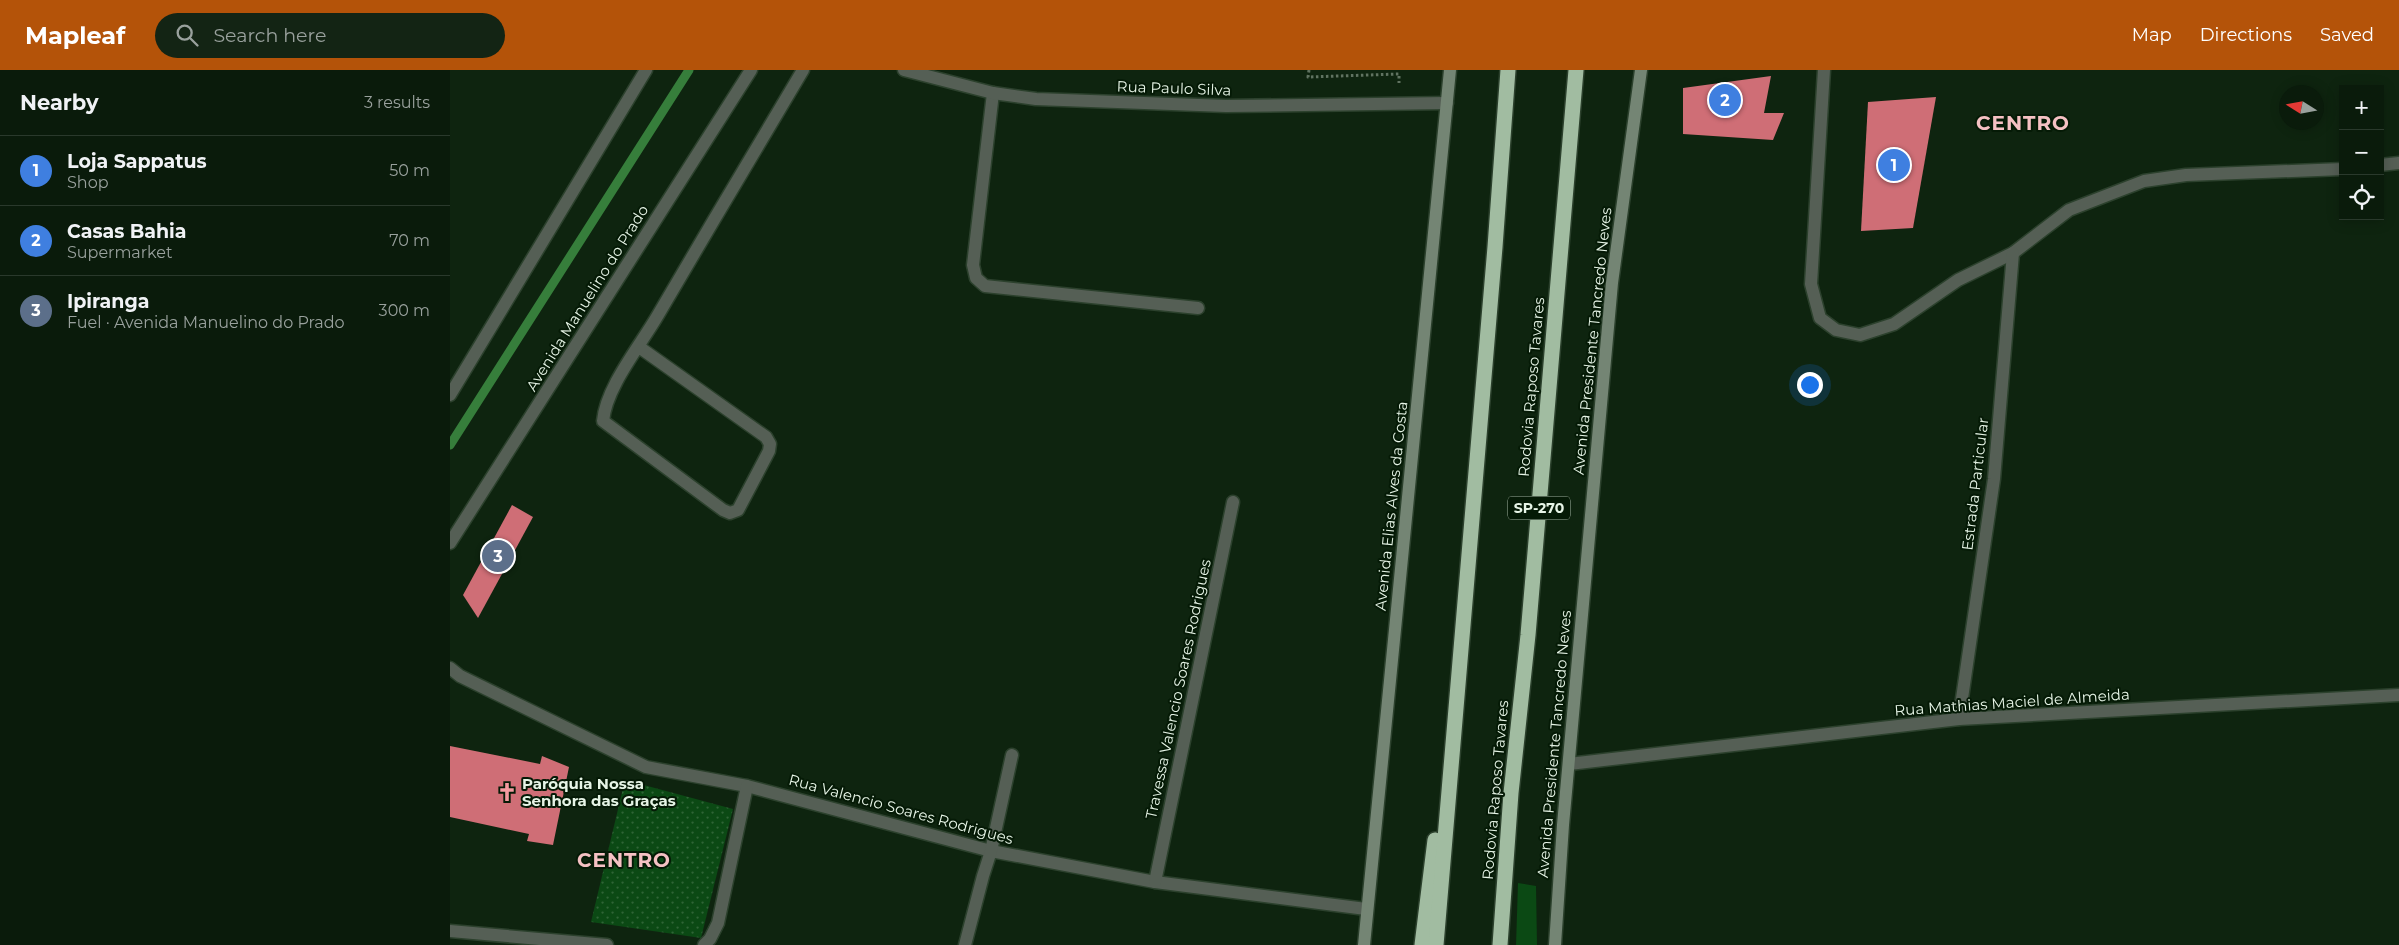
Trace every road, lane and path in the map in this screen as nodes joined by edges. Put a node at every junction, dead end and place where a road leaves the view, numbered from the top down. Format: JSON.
{"nodes":[{"id":1,"x":646,"y":70,"type":"edge"},
{"id":2,"x":751,"y":70,"type":"edge"},
{"id":3,"x":803,"y":70,"type":"edge"},
{"id":4,"x":904,"y":70,"type":"edge"},
{"id":5,"x":1309,"y":70,"type":"edge"},
{"id":6,"x":1450,"y":70,"type":"edge"},
{"id":7,"x":1508,"y":70,"type":"edge"},
{"id":8,"x":1576,"y":70,"type":"edge"},
{"id":9,"x":1641,"y":70,"type":"edge"},
{"id":10,"x":1824,"y":70,"type":"edge"},
{"id":11,"x":1399,"y":74,"type":"dead end"},
{"id":12,"x":993,"y":93,"type":"junction"},
{"id":13,"x":1447,"y":103,"type":"junction"},
{"id":14,"x":2399,"y":163,"type":"edge"},
{"id":15,"x":2384,"y":165,"type":"edge"},
{"id":16,"x":2339,"y":169,"type":"edge"},
{"id":17,"x":2013,"y":253,"type":"junction"},
{"id":18,"x":1198,"y":308,"type":"dead end"},
{"id":19,"x":639,"y":347,"type":"junction"},
{"id":20,"x":450,"y":395,"type":"edge"},
{"id":21,"x":1233,"y":502,"type":"dead end"},
{"id":22,"x":450,"y":544,"type":"edge"},
{"id":23,"x":450,"y":668,"type":"edge"},
{"id":24,"x":2399,"y":695,"type":"edge"},
{"id":25,"x":1959,"y":719,"type":"junction"},
{"id":26,"x":1012,"y":755,"type":"dead end"},
{"id":27,"x":1569,"y":764,"type":"junction"},
{"id":28,"x":1449,"y":774,"type":"junction"},
{"id":29,"x":747,"y":786,"type":"junction"},
{"id":30,"x":991,"y":851,"type":"junction"},
{"id":31,"x":1155,"y":882,"type":"junction"},
{"id":32,"x":1366,"y":909,"type":"junction"},
{"id":33,"x":450,"y":931,"type":"edge"},
{"id":34,"x":607,"y":945,"type":"edge"},
{"id":35,"x":704,"y":945,"type":"edge"},
{"id":36,"x":965,"y":945,"type":"edge"},
{"id":37,"x":1364,"y":945,"type":"edge"},
{"id":38,"x":1422,"y":945,"type":"edge"},
{"id":39,"x":1436,"y":945,"type":"edge"},
{"id":40,"x":1500,"y":945,"type":"edge"},
{"id":41,"x":1555,"y":945,"type":"edge"}],
"edges":[{"from":1,"to":20,"type":"street"},
{"from":2,"to":22,"type":"street","name":"Avenida Manuelino do Prado"},
{"from":3,"to":19,"type":"street"},
{"from":4,"to":12,"type":"street","name":"Rua Paulo Silva"},
{"from":5,"to":11,"type":"path"},
{"from":6,"to":13,"type":"main road","name":"Avenida Elias Alves da Costa"},
{"from":7,"to":28,"type":"highway"},
{"from":8,"to":40,"type":"highway","name":"Rodovia Raposo Tavares","number":"SP-270"},
{"from":9,"to":27,"type":"main road","name":"Avenida Presidente Tancredo Neves"},
{"from":10,"to":17,"type":"street"},
{"from":12,"to":13,"type":"street","name":"Rua Paulo Silva"},
{"from":12,"to":18,"type":"street"},
{"from":13,"to":32,"type":"main road","name":"Avenida Elias Alves da Costa"},
{"from":14,"to":15,"type":"street"},
{"from":16,"to":17,"type":"street"},
{"from":17,"to":25,"type":"street","name":"Estrada Particular"},
{"from":19,"to":19,"type":"street"},
{"from":21,"to":31,"type":"street","name":"Travessa Valencio Soares Rodrigues"},
{"from":23,"to":29,"type":"street","name":"Rua Valencio Soares Rodrigues"},
{"from":24,"to":25,"type":"street","name":"Rua Mathias Maciel de Almeida"},
{"from":25,"to":27,"type":"street","name":"Rua Mathias Maciel de Almeida"},
{"from":26,"to":30,"type":"street"},
{"from":27,"to":41,"type":"main road","name":"Avenida Presidente Tancredo Neves"},
{"from":28,"to":38,"type":"highway"},
{"from":28,"to":39,"type":"highway"},
{"from":29,"to":30,"type":"street","name":"Rua Valencio Soares Rodrigues"},
{"from":29,"to":35,"type":"street"},
{"from":30,"to":31,"type":"street","name":"Rua Valencio Soares Rodrigues"},
{"from":30,"to":36,"type":"street"},
{"from":31,"to":32,"type":"street","name":"Rua Valencio Soares Rodrigues"},
{"from":32,"to":37,"type":"main road","name":"Avenida Elias Alves da Costa"},
{"from":33,"to":34,"type":"street"}]}
